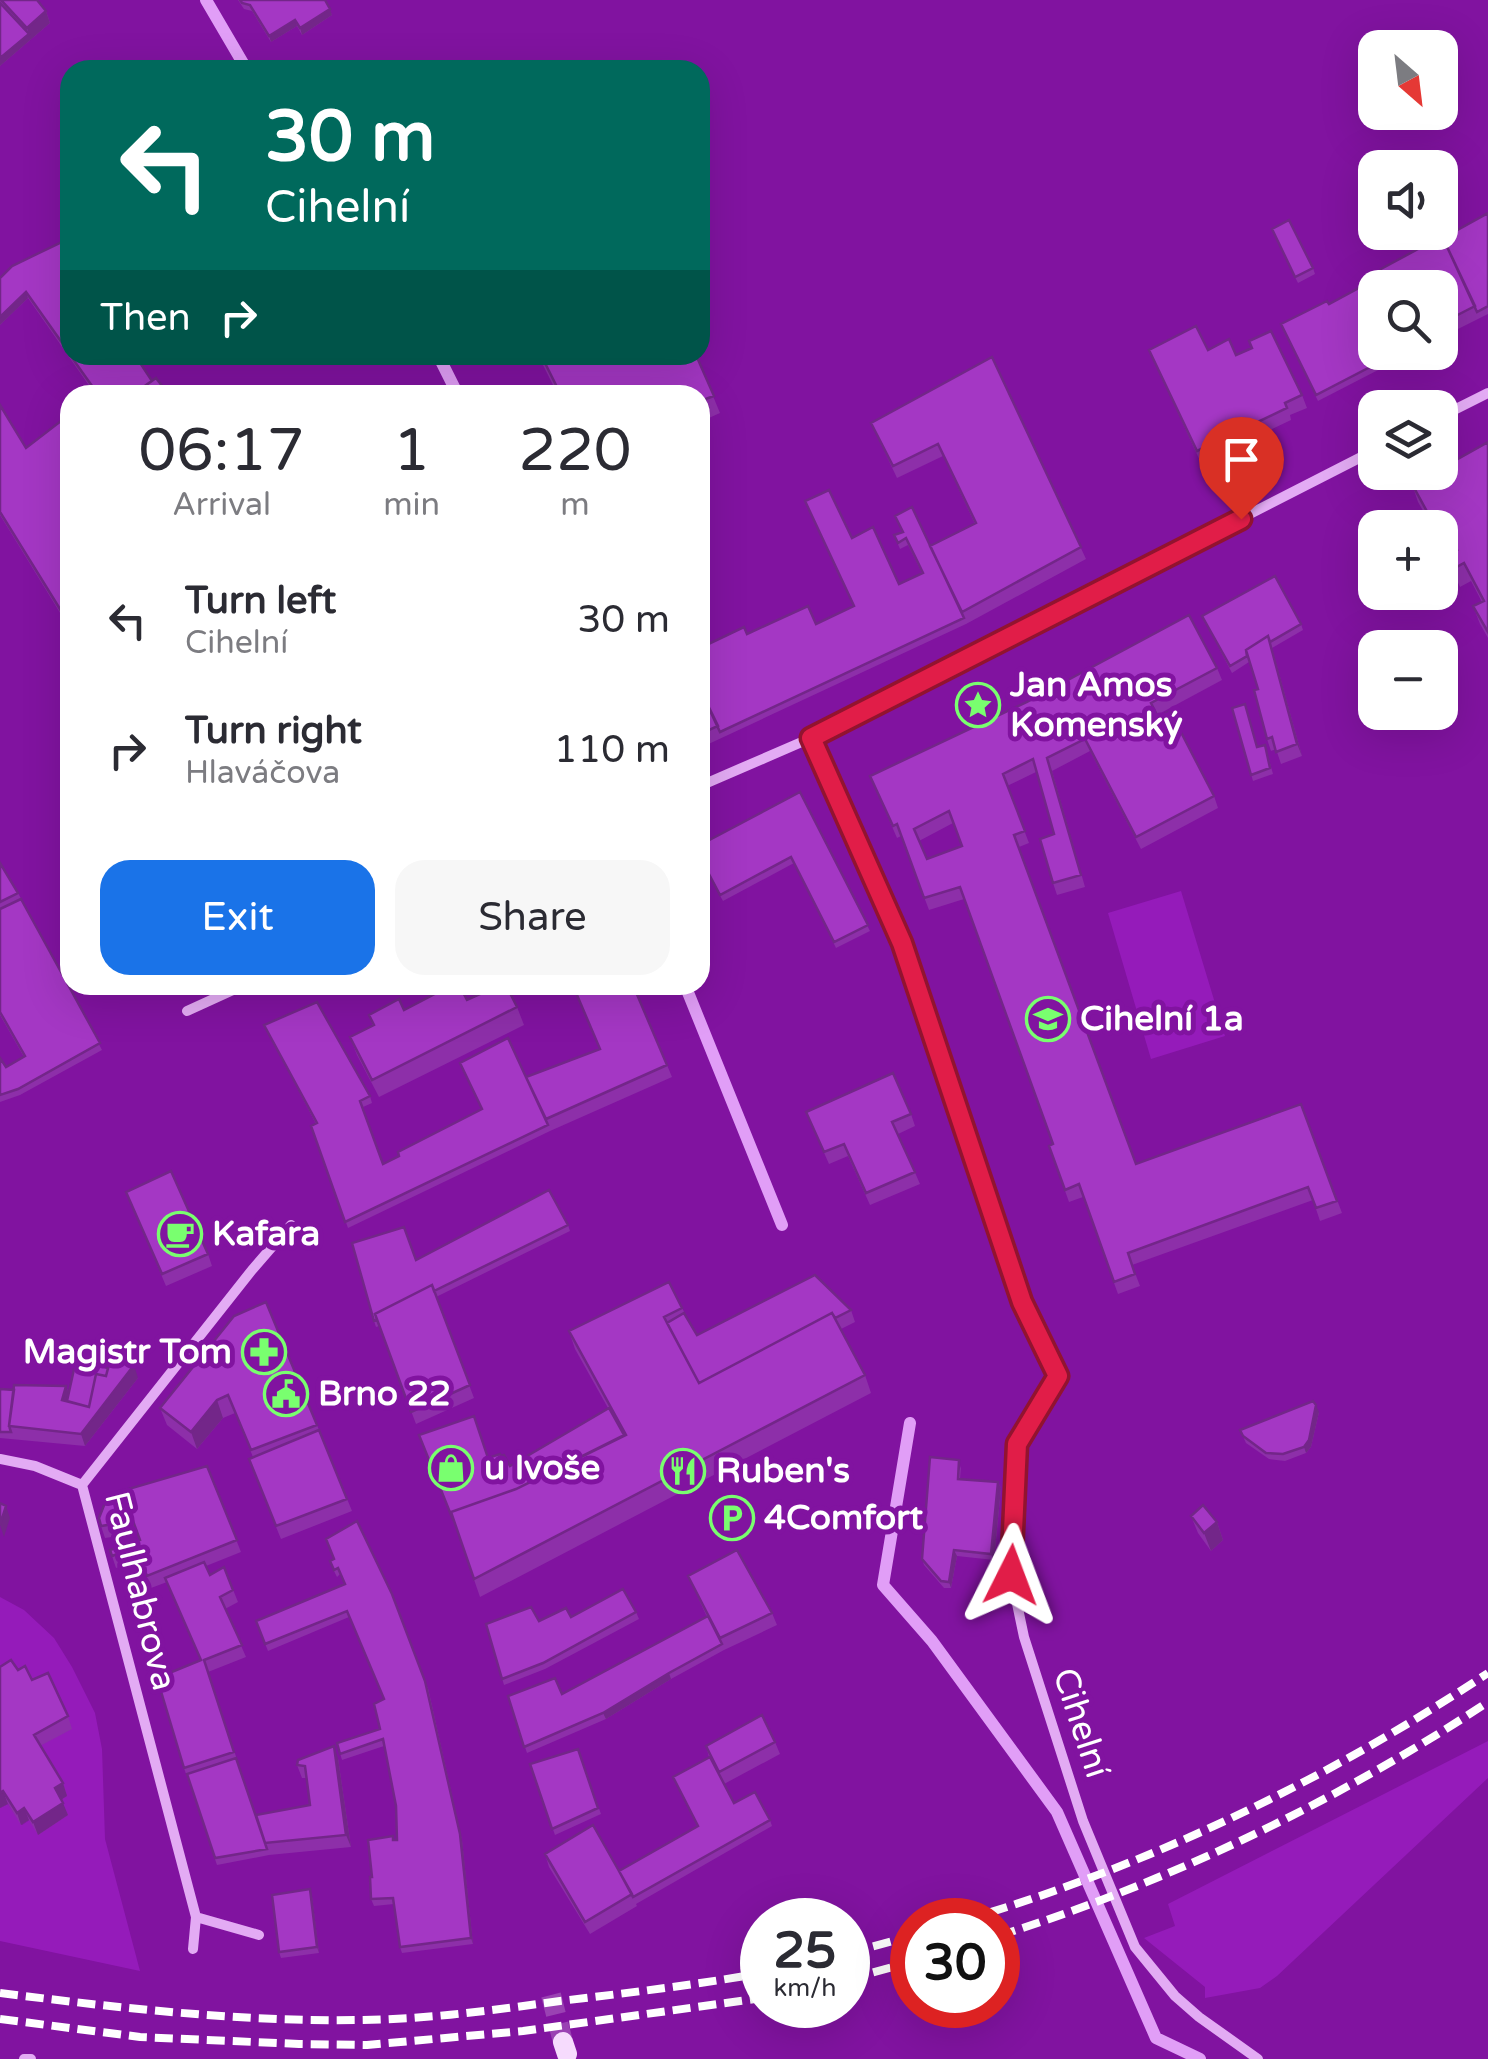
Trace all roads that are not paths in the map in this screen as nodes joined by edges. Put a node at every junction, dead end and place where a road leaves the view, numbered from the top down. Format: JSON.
{"nodes":[{"id":1,"x":1488,"y":393,"type":"edge"},
{"id":2,"x":1458,"y":408,"type":"edge"},
{"id":3,"x":1358,"y":459,"type":"edge"},
{"id":4,"x":811,"y":738,"type":"junction"},
{"id":5,"x":710,"y":782,"type":"edge"},
{"id":6,"x":222,"y":995,"type":"edge"},
{"id":7,"x":187,"y":1011,"type":"dead end"},
{"id":8,"x":291,"y":1225,"type":"dead end"},
{"id":9,"x":0,"y":1459,"type":"edge"},
{"id":10,"x":82,"y":1485,"type":"junction"},
{"id":11,"x":196,"y":1917,"type":"junction"},
{"id":12,"x":259,"y":1935,"type":"dead end"},
{"id":13,"x":193,"y":1949,"type":"dead end"},
{"id":14,"x":1258,"y":2059,"type":"edge"}],
"edges":[{"from":1,"to":2,"type":"street"},
{"from":3,"to":4,"type":"street"},
{"from":4,"to":5,"type":"street"},
{"from":4,"to":14,"type":"street","name":"Cihelní"},
{"from":6,"to":7,"type":"street"},
{"from":8,"to":10,"type":"street","name":"Faulhabrova"},
{"from":9,"to":10,"type":"street"},
{"from":10,"to":11,"type":"street","name":"Faulhabrova"},
{"from":11,"to":12,"type":"street"},
{"from":11,"to":13,"type":"street","name":"Faulhabrova"}]}
